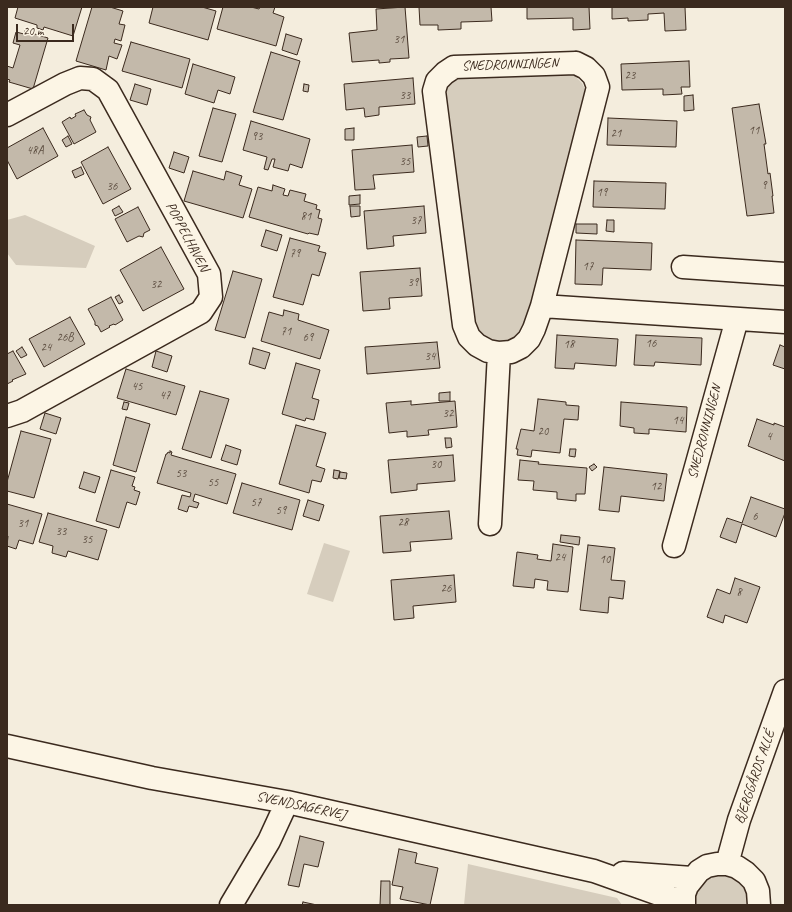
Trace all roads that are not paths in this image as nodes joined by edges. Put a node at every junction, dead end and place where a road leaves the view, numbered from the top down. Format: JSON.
{"nodes":[{"id":1,"x":7,"y":115,"type":"edge"},
{"id":2,"x":683,"y":267,"type":"dead end"},
{"id":3,"x":785,"y":274,"type":"edge"},
{"id":4,"x":542,"y":306,"type":"junction"},
{"id":5,"x":737,"y":319,"type":"junction"},
{"id":6,"x":785,"y":322,"type":"edge"},
{"id":7,"x":500,"y":353,"type":"junction"},
{"id":8,"x":7,"y":416,"type":"edge"},
{"id":9,"x":490,"y":524,"type":"dead end"},
{"id":10,"x":674,"y":546,"type":"dead end"},
{"id":11,"x":785,"y":691,"type":"edge"},
{"id":12,"x":7,"y":746,"type":"edge"},
{"id":13,"x":287,"y":802,"type":"junction"},
{"id":14,"x":727,"y":864,"type":"junction"},
{"id":15,"x":594,"y":871,"type":"junction"},
{"id":16,"x":692,"y":878,"type":"junction"},
{"id":17,"x":684,"y":904,"type":"edge"},
{"id":18,"x":762,"y":904,"type":"edge"},
{"id":19,"x":231,"y":905,"type":"edge"}],
"edges":[{"from":1,"to":8,"type":"street","name":"POPPELHAVEN"},
{"from":2,"to":3,"type":"street"},
{"from":4,"to":5,"type":"street"},
{"from":4,"to":7,"type":"street","name":"SNEDRONNINGEN"},
{"from":4,"to":7,"type":"street","name":"SNEDRONNINGEN"},
{"from":5,"to":6,"type":"street"},
{"from":5,"to":10,"type":"street","name":"SNEDRONNINGEN"},
{"from":7,"to":9,"type":"street"},
{"from":11,"to":14,"type":"street","name":"BJERGGÅRDS ALLÉ"},
{"from":12,"to":13,"type":"street","name":"SVENDSAGERVEJ"},
{"from":13,"to":15,"type":"street","name":"SVENDSAGERVEJ"},
{"from":13,"to":19,"type":"street"},
{"from":14,"to":16,"type":"street"},
{"from":14,"to":18,"type":"street"},
{"from":15,"to":16,"type":"street","name":"SVENDSAGERVEJ"},
{"from":15,"to":17,"type":"street","name":"SVENDSAGERVEJ"},
{"from":16,"to":17,"type":"street"}]}
